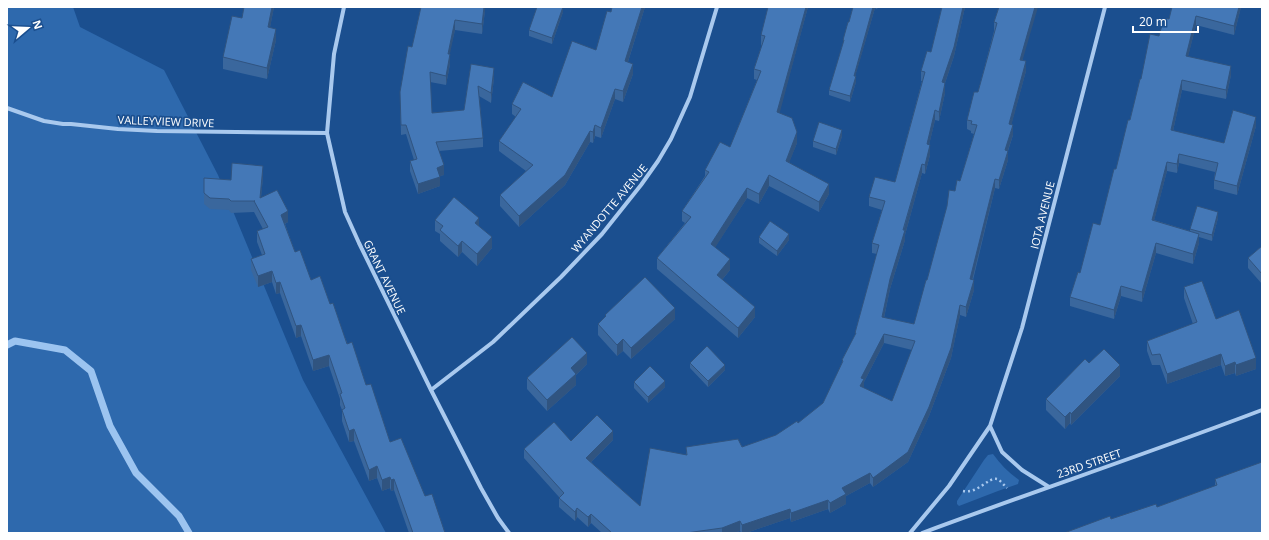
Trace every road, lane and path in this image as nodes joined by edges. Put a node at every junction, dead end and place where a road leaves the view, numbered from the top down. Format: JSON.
{"nodes":[{"id":1,"x":344,"y":7,"type":"edge"},
{"id":2,"x":716,"y":7,"type":"edge"},
{"id":3,"x":1105,"y":7,"type":"edge"},
{"id":4,"x":7,"y":108,"type":"edge"},
{"id":5,"x":327,"y":133,"type":"junction"},
{"id":6,"x":431,"y":390,"type":"junction"},
{"id":7,"x":1262,"y":410,"type":"edge"},
{"id":8,"x":990,"y":426,"type":"junction"},
{"id":9,"x":1049,"y":487,"type":"junction"},
{"id":10,"x":1008,"y":488,"type":"dead end"},
{"id":11,"x":963,"y":491,"type":"dead end"},
{"id":12,"x":509,"y":533,"type":"edge"},
{"id":13,"x":910,"y":533,"type":"edge"},
{"id":14,"x":922,"y":533,"type":"edge"}],
"edges":[{"from":1,"to":5,"type":"street","name":"GRANT AVENUE"},
{"from":2,"to":6,"type":"street","name":"WYANDOTTE AVENUE"},
{"from":3,"to":8,"type":"street","name":"IOTA AVENUE"},
{"from":4,"to":5,"type":"street","name":"VALLEYVIEW DRIVE"},
{"from":5,"to":6,"type":"street","name":"GRANT AVENUE"},
{"from":6,"to":12,"type":"street","name":"GRANT AVENUE"},
{"from":7,"to":9,"type":"street","name":"23RD STREET"},
{"from":8,"to":9,"type":"street"},
{"from":8,"to":13,"type":"street","name":"IOTA AVENUE"},
{"from":9,"to":14,"type":"street","name":"23RD STREET"},
{"from":10,"to":11,"type":"path"}]}
